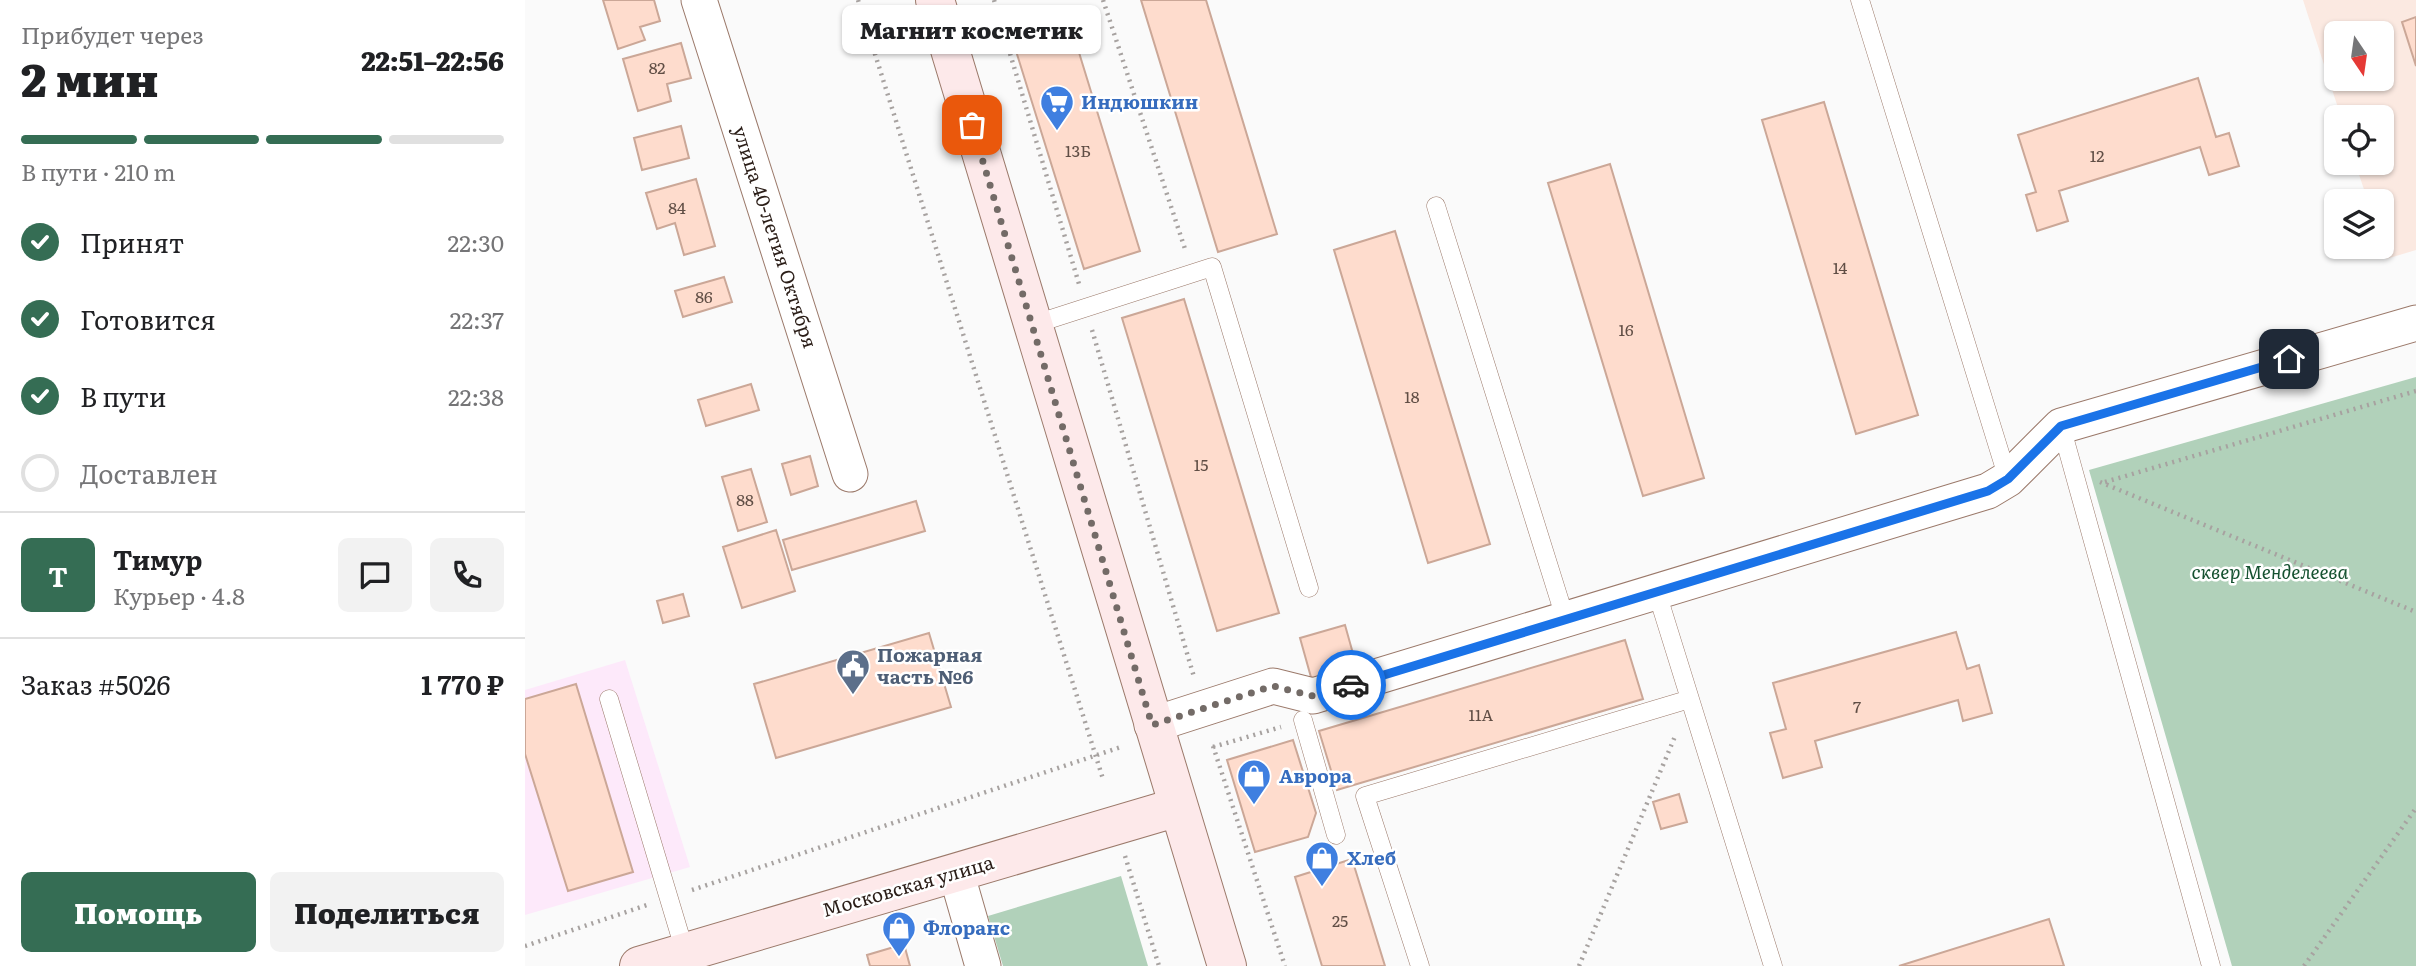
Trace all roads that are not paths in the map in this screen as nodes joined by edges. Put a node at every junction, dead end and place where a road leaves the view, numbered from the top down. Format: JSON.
{"nodes":[{"id":1,"x":699,"y":0,"type":"edge"},
{"id":2,"x":935,"y":0,"type":"edge"},
{"id":3,"x":1860,"y":0,"type":"edge"},
{"id":4,"x":1436,"y":205,"type":"dead end"},
{"id":5,"x":2416,"y":323,"type":"edge"},
{"id":6,"x":1032,"y":325,"type":"junction"},
{"id":7,"x":2061,"y":426,"type":"junction"},
{"id":8,"x":850,"y":474,"type":"dead end"},
{"id":9,"x":2008,"y":479,"type":"junction"},
{"id":10,"x":1309,"y":588,"type":"dead end"},
{"id":11,"x":1657,"y":593,"type":"junction"},
{"id":12,"x":1566,"y":621,"type":"junction"},
{"id":13,"x":609,"y":699,"type":"dead end"},
{"id":14,"x":1691,"y":699,"type":"junction"},
{"id":15,"x":1303,"y":720,"type":"dead end"},
{"id":16,"x":1152,"y":725,"type":"junction"},
{"id":17,"x":1178,"y":807,"type":"junction"},
{"id":18,"x":1336,"y":835,"type":"dead end"},
{"id":19,"x":956,"y":872,"type":"junction"},
{"id":20,"x":685,"y":952,"type":"junction"},
{"id":21,"x":639,"y":966,"type":"edge"},
{"id":22,"x":983,"y":966,"type":"edge"},
{"id":23,"x":1227,"y":966,"type":"edge"},
{"id":24,"x":1420,"y":966,"type":"edge"},
{"id":25,"x":1773,"y":966,"type":"edge"},
{"id":26,"x":2211,"y":966,"type":"edge"}],
"edges":[{"from":1,"to":8,"type":"street","name":"улица 40-летия Октября"},
{"from":2,"to":6,"type":"main road"},
{"from":3,"to":9,"type":"lane"},
{"from":4,"to":12,"type":"lane"},
{"from":5,"to":7,"type":"street"},
{"from":6,"to":10,"type":"lane"},
{"from":6,"to":16,"type":"main road"},
{"from":7,"to":9,"type":"street"},
{"from":7,"to":26,"type":"lane"},
{"from":9,"to":11,"type":"street"},
{"from":11,"to":12,"type":"street"},
{"from":11,"to":14,"type":"lane"},
{"from":12,"to":16,"type":"street"},
{"from":13,"to":20,"type":"lane"},
{"from":14,"to":24,"type":"lane"},
{"from":14,"to":25,"type":"lane"},
{"from":15,"to":18,"type":"lane"},
{"from":16,"to":17,"type":"main road"},
{"from":17,"to":19,"type":"main road","name":"Московская улица"},
{"from":17,"to":23,"type":"main road"},
{"from":19,"to":20,"type":"main road","name":"Московская улица"},
{"from":19,"to":22,"type":"street"},
{"from":20,"to":21,"type":"main road","name":"Московская улица"}]}
